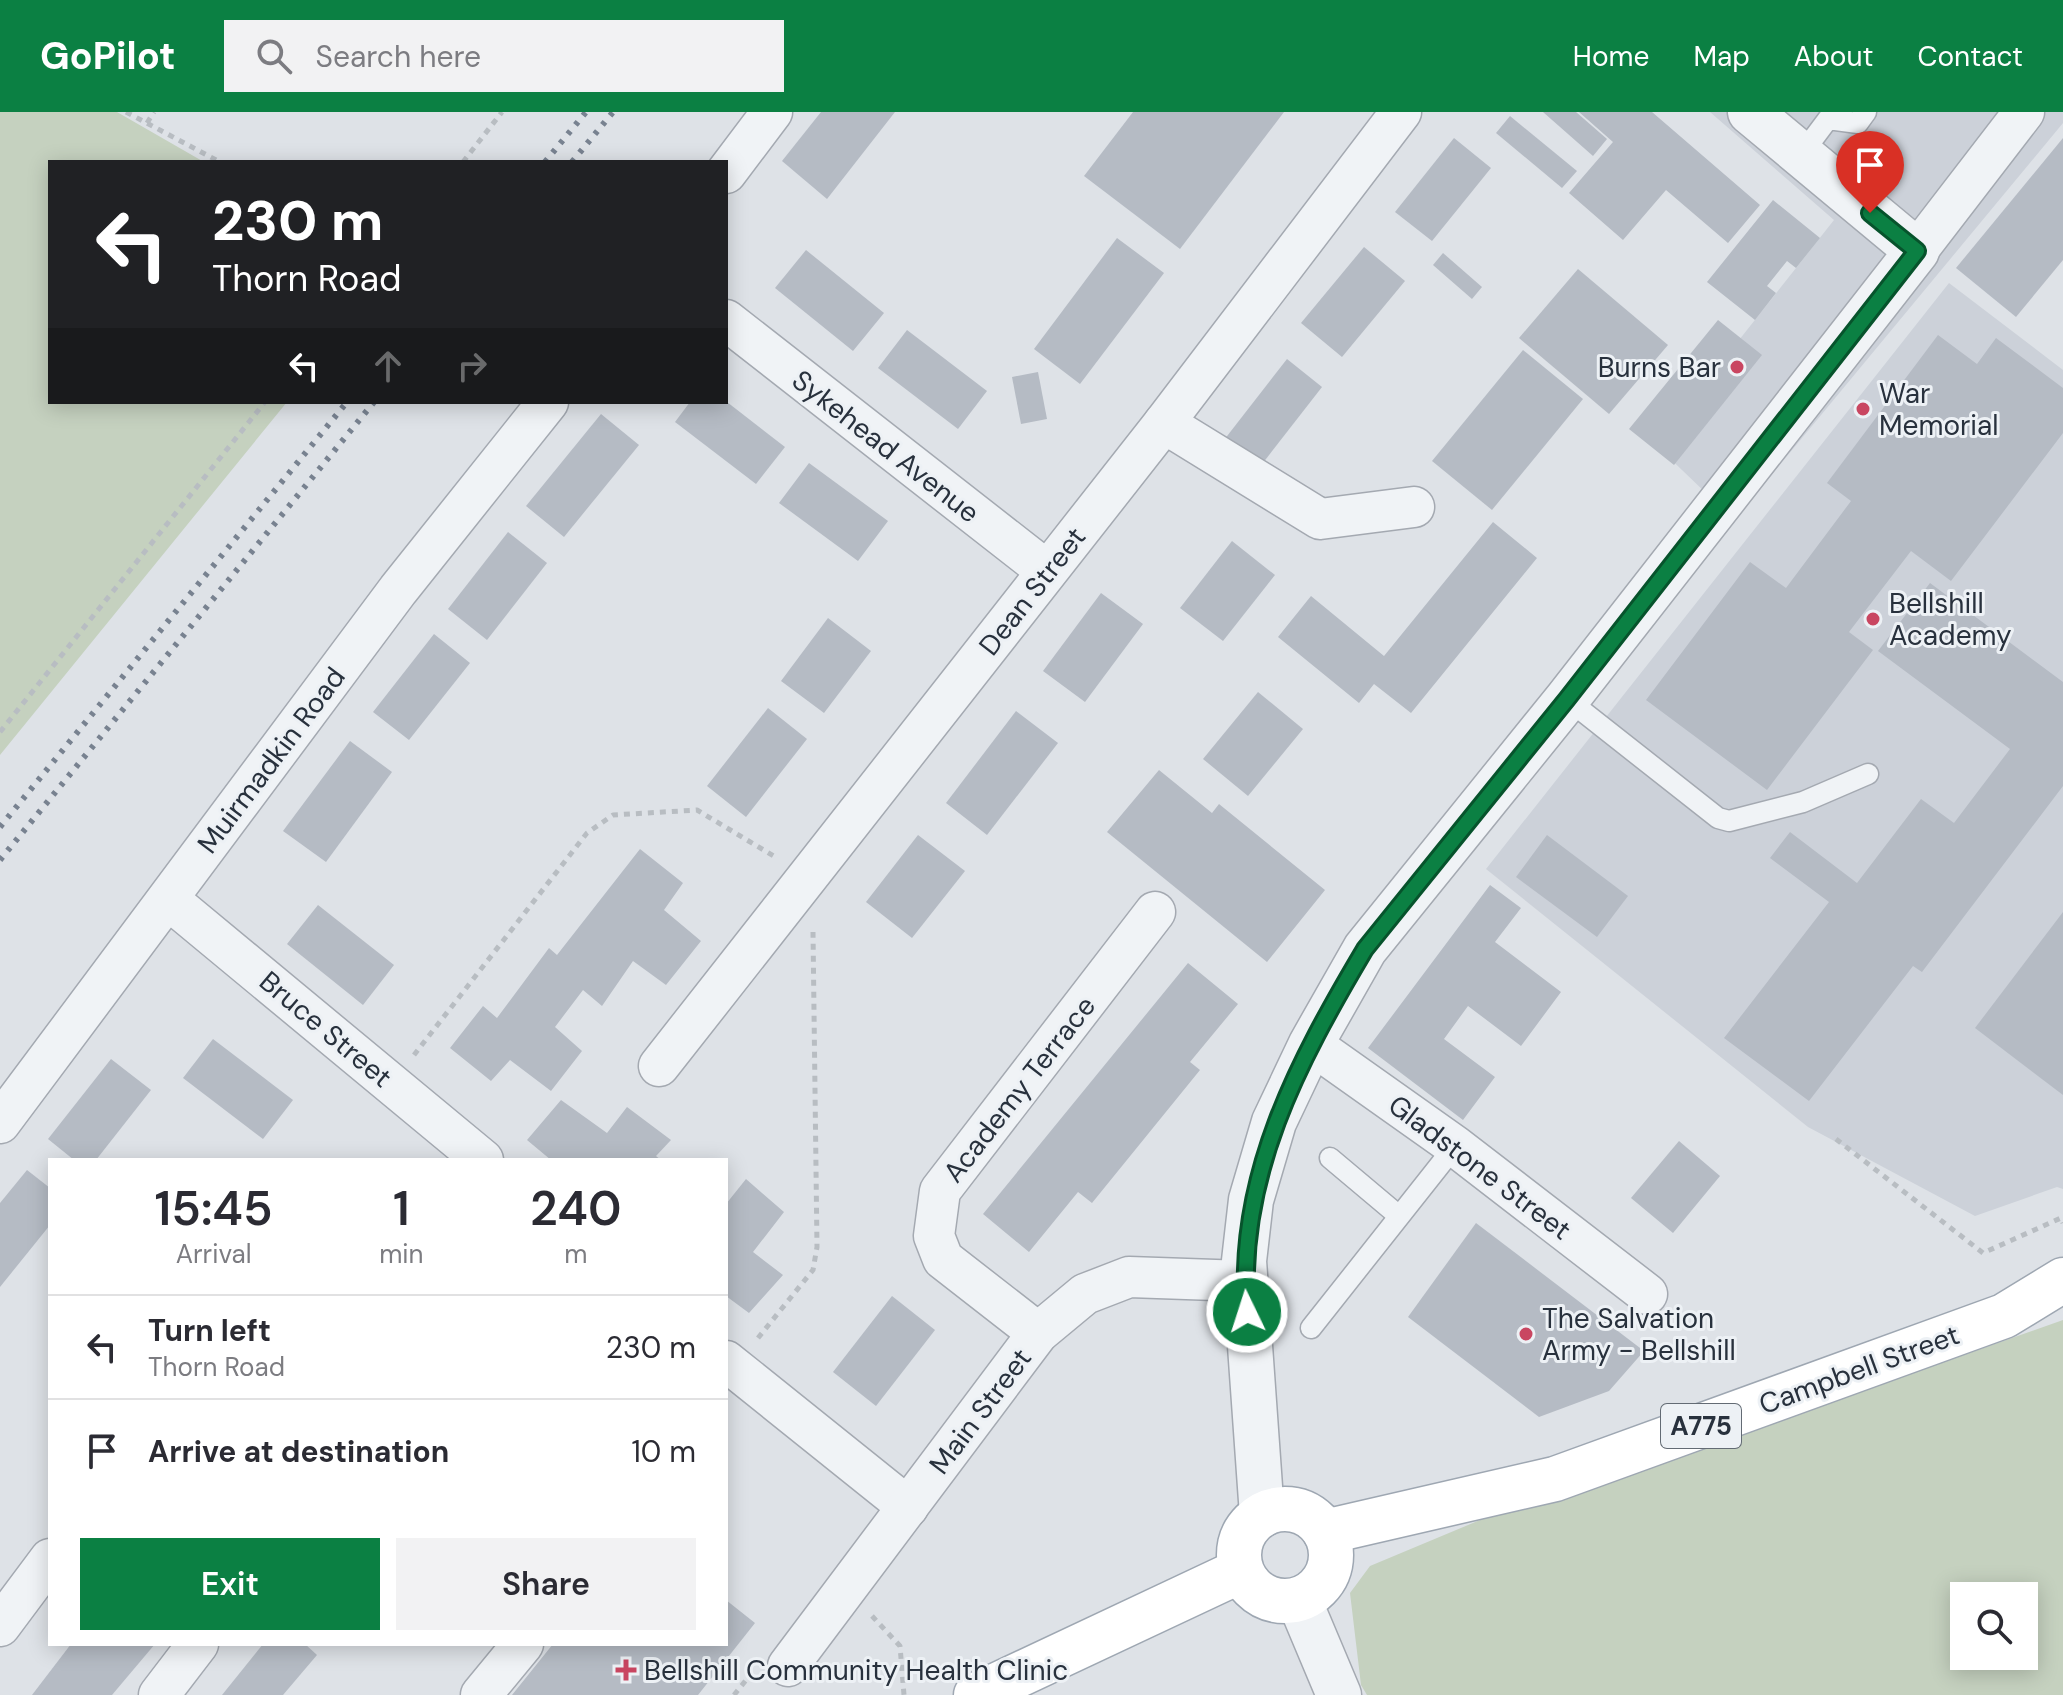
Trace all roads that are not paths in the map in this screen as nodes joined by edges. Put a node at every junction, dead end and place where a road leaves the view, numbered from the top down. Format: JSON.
{"nodes":[{"id":1,"x":772,"y":112,"type":"edge"},
{"id":2,"x":1401,"y":112,"type":"edge"},
{"id":3,"x":1750,"y":112,"type":"edge"},
{"id":4,"x":1866,"y":112,"type":"edge"},
{"id":5,"x":2024,"y":112,"type":"edge"},
{"id":6,"x":1801,"y":155,"type":"junction"},
{"id":7,"x":728,"y":170,"type":"edge"},
{"id":8,"x":1917,"y":251,"type":"junction"},
{"id":9,"x":728,"y":322,"type":"edge"},
{"id":10,"x":546,"y":404,"type":"edge"},
{"id":11,"x":1164,"y":423,"type":"junction"},
{"id":12,"x":1414,"y":507,"type":"dead end"},
{"id":13,"x":1047,"y":571,"type":"junction"},
{"id":14,"x":1567,"y":699,"type":"junction"},
{"id":15,"x":1868,"y":774,"type":"dead end"},
{"id":16,"x":168,"y":899,"type":"junction"},
{"id":17,"x":1155,"y":912,"type":"dead end"},
{"id":18,"x":1311,"y":1044,"type":"junction"},
{"id":19,"x":659,"y":1066,"type":"dead end"},
{"id":20,"x":0,"y":1123,"type":"edge"},
{"id":21,"x":1455,"y":1146,"type":"junction"},
{"id":22,"x":481,"y":1158,"type":"edge"},
{"id":23,"x":1330,"y":1158,"type":"dead end"},
{"id":24,"x":1399,"y":1216,"type":"junction"},
{"id":25,"x":2063,"y":1280,"type":"edge"},
{"id":26,"x":1244,"y":1281,"type":"junction"},
{"id":27,"x":1647,"y":1294,"type":"dead end"},
{"id":28,"x":1311,"y":1328,"type":"dead end"},
{"id":29,"x":1038,"y":1333,"type":"junction"},
{"id":30,"x":733,"y":1377,"type":"edge"},
{"id":31,"x":908,"y":1507,"type":"junction"},
{"id":32,"x":1262,"y":1515,"type":"junction"},
{"id":33,"x":1325,"y":1532,"type":"junction"},
{"id":34,"x":48,"y":1562,"type":"edge"},
{"id":35,"x":1240,"y":1571,"type":"junction"},
{"id":36,"x":1299,"y":1600,"type":"junction"},
{"id":37,"x":0,"y":1626,"type":"edge"},
{"id":38,"x":196,"y":1646,"type":"edge"},
{"id":39,"x":521,"y":1646,"type":"edge"},
{"id":40,"x":788,"y":1666,"type":"dead end"},
{"id":41,"x":159,"y":1695,"type":"edge"},
{"id":42,"x":481,"y":1695,"type":"edge"},
{"id":43,"x":976,"y":1695,"type":"edge"},
{"id":44,"x":1339,"y":1695,"type":"edge"}],
"edges":[{"from":1,"to":7,"type":"street"},
{"from":2,"to":11,"type":"street","name":"Dean Street"},
{"from":3,"to":6,"type":"street"},
{"from":4,"to":6,"type":"lane"},
{"from":5,"to":8,"type":"street"},
{"from":6,"to":8,"type":"street"},
{"from":8,"to":14,"type":"street"},
{"from":9,"to":13,"type":"street","name":"Sykehead Avenue"},
{"from":10,"to":16,"type":"street","name":"Muirmadkin Road"},
{"from":11,"to":12,"type":"street"},
{"from":11,"to":13,"type":"street","name":"Dean Street"},
{"from":13,"to":19,"type":"street","name":"Dean Street"},
{"from":14,"to":15,"type":"lane"},
{"from":14,"to":18,"type":"street"},
{"from":16,"to":20,"type":"street","name":"Muirmadkin Road"},
{"from":16,"to":22,"type":"street","name":"Bruce Street"},
{"from":17,"to":29,"type":"street","name":"Academy Terrace"},
{"from":18,"to":21,"type":"street","name":"Gladstone Street"},
{"from":18,"to":26,"type":"street"},
{"from":21,"to":24,"type":"lane"},
{"from":21,"to":27,"type":"street","name":"Gladstone Street"},
{"from":23,"to":24,"type":"lane"},
{"from":24,"to":28,"type":"lane"},
{"from":25,"to":33,"type":"main road","name":"Campbell Street","number":"A775"},
{"from":26,"to":29,"type":"street","name":"Main Street"},
{"from":26,"to":32,"type":"street"},
{"from":29,"to":31,"type":"street","name":"Main Street"},
{"from":30,"to":31,"type":"street"},
{"from":31,"to":40,"type":"street","name":"Main Street"},
{"from":32,"to":33,"type":"main road"},
{"from":32,"to":35,"type":"main road"},
{"from":33,"to":36,"type":"main road"},
{"from":34,"to":37,"type":"street"},
{"from":35,"to":36,"type":"main road"},
{"from":35,"to":43,"type":"main road"},
{"from":36,"to":44,"type":"street"},
{"from":38,"to":41,"type":"street"},
{"from":39,"to":42,"type":"street"}]}
